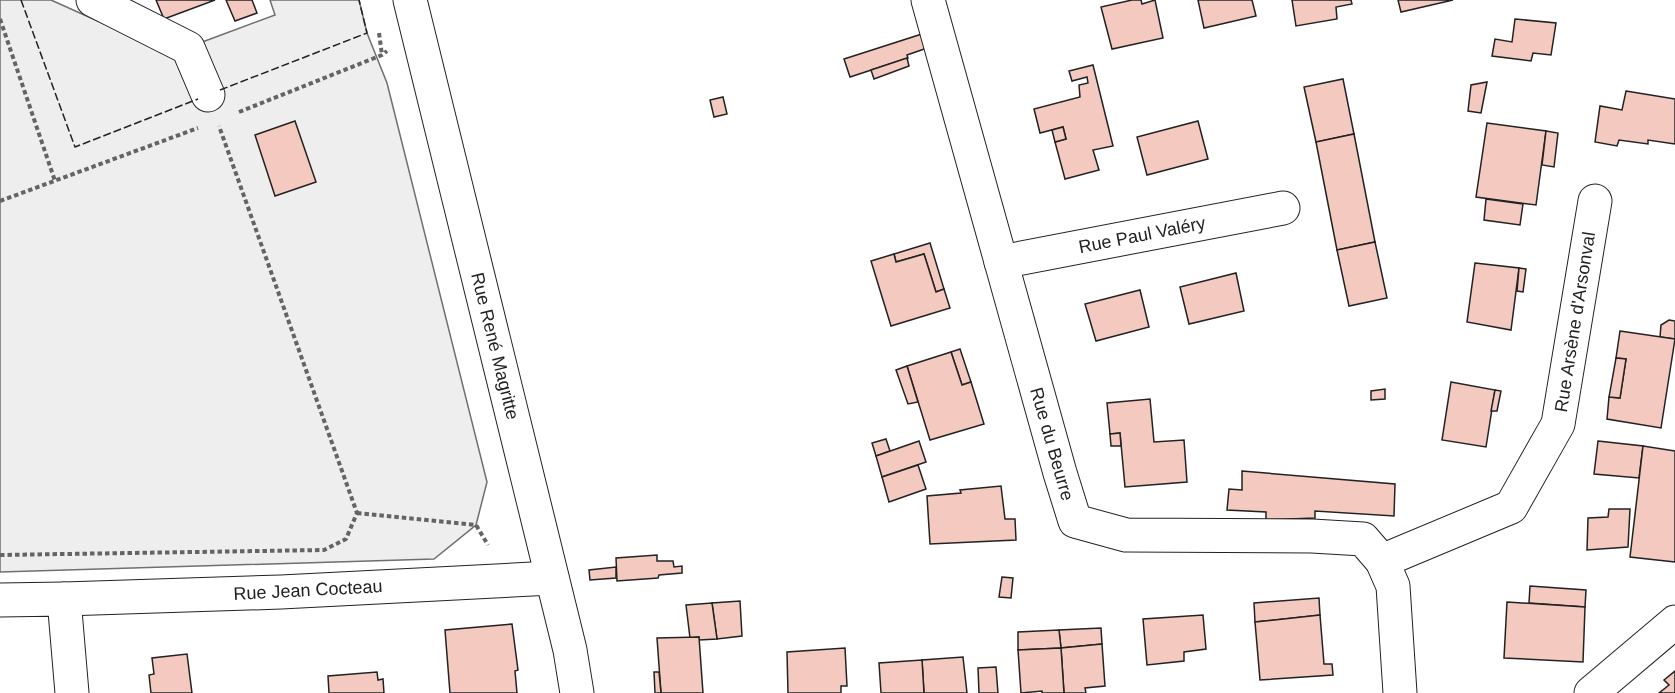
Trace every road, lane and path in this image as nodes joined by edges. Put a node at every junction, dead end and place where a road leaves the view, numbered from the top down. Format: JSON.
{"nodes":[{"id":1,"x":93,"y":0,"type":"edge"},
{"id":2,"x":410,"y":0,"type":"edge"},
{"id":3,"x":928,"y":0,"type":"edge"},
{"id":4,"x":0,"y":19,"type":"edge"},
{"id":5,"x":208,"y":95,"type":"joint"},
{"id":6,"x":55,"y":181,"type":"dead end"},
{"id":7,"x":1594,"y":201,"type":"dead end"},
{"id":8,"x":1283,"y":208,"type":"dead end"},
{"id":9,"x":1001,"y":262,"type":"junction"},
{"id":10,"x":357,"y":513,"type":"junction"},
{"id":11,"x":0,"y":555,"type":"edge"},
{"id":12,"x":1382,"y":561,"type":"junction"},
{"id":13,"x":552,"y":578,"type":"junction"},
{"id":14,"x":508,"y":579,"type":"junction"},
{"id":15,"x":63,"y":599,"type":"junction"},
{"id":16,"x":0,"y":600,"type":"edge"},
{"id":17,"x":1675,"y":622,"type":"edge"},
{"id":18,"x":72,"y":693,"type":"edge"},
{"id":19,"x":578,"y":693,"type":"edge"},
{"id":20,"x":1400,"y":693,"type":"edge"},
{"id":21,"x":1591,"y":693,"type":"edge"}],
"edges":[{"from":1,"to":5,"type":"street"},
{"from":2,"to":13,"type":"street","name":"Rue René Magritte"},
{"from":3,"to":9,"type":"street","name":"Rue du Beurre"},
{"from":4,"to":6,"type":"path"},
{"from":5,"to":10,"type":"path"},
{"from":7,"to":12,"type":"street","name":"Rue Arsène d'Arsonval"},
{"from":8,"to":9,"type":"street","name":"Rue Paul Valéry"},
{"from":9,"to":12,"type":"street","name":"Rue du Beurre"},
{"from":10,"to":11,"type":"path"},
{"from":10,"to":14,"type":"path"},
{"from":12,"to":20,"type":"street","name":"Rue du Beurre"},
{"from":13,"to":14,"type":"street","name":"Rue Jean Cocteau"},
{"from":13,"to":19,"type":"street","name":"Rue René Magritte"},
{"from":14,"to":15,"type":"street","name":"Rue Jean Cocteau"},
{"from":15,"to":16,"type":"street","name":"Rue Jean Cocteau"},
{"from":15,"to":18,"type":"street"},
{"from":17,"to":21,"type":"street"}]}
